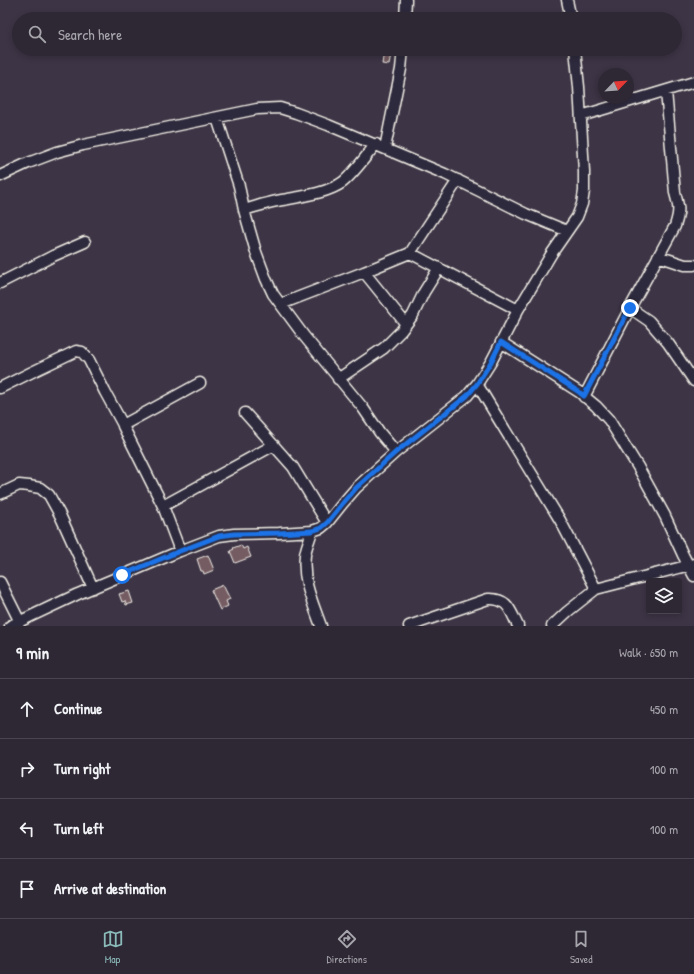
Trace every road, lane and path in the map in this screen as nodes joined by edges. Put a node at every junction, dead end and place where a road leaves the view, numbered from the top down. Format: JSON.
{"nodes":[{"id":1,"x":406,"y":0,"type":"edge"},
{"id":2,"x":567,"y":0,"type":"edge"},
{"id":3,"x":405,"y":12,"type":"edge"},
{"id":4,"x":569,"y":12,"type":"edge"},
{"id":5,"x":402,"y":56,"type":"edge"},
{"id":6,"x":576,"y":56,"type":"edge"},
{"id":7,"x":694,"y":82,"type":"edge"},
{"id":8,"x":666,"y":91,"type":"junction"},
{"id":9,"x":581,"y":116,"type":"junction"},
{"id":10,"x":217,"y":118,"type":"junction"},
{"id":11,"x":380,"y":146,"type":"junction"},
{"id":12,"x":0,"y":176,"type":"edge"},
{"id":13,"x":458,"y":180,"type":"junction"},
{"id":14,"x":244,"y":210,"type":"junction"},
{"id":15,"x":567,"y":232,"type":"junction"},
{"id":16,"x":85,"y":242,"type":"dead end"},
{"id":17,"x":410,"y":252,"type":"junction"},
{"id":18,"x":658,"y":256,"type":"junction"},
{"id":19,"x":694,"y":265,"type":"edge"},
{"id":20,"x":439,"y":268,"type":"junction"},
{"id":21,"x":364,"y":272,"type":"junction"},
{"id":22,"x":0,"y":283,"type":"edge"},
{"id":23,"x":281,"y":304,"type":"junction"},
{"id":24,"x":630,"y":308,"type":"junction"},
{"id":25,"x":518,"y":310,"type":"junction"},
{"id":26,"x":406,"y":324,"type":"junction"},
{"id":27,"x":501,"y":342,"type":"junction"},
{"id":28,"x":338,"y":379,"type":"junction"},
{"id":29,"x":694,"y":381,"type":"edge"},
{"id":30,"x":200,"y":383,"type":"dead end"},
{"id":31,"x":477,"y":384,"type":"junction"},
{"id":32,"x":0,"y":388,"type":"edge"},
{"id":33,"x":584,"y":396,"type":"junction"},
{"id":34,"x":246,"y":413,"type":"dead end"},
{"id":35,"x":123,"y":425,"type":"junction"},
{"id":36,"x":274,"y":445,"type":"junction"},
{"id":37,"x":396,"y":452,"type":"junction"},
{"id":38,"x":0,"y":494,"type":"edge"},
{"id":39,"x":163,"y":506,"type":"junction"},
{"id":40,"x":327,"y":523,"type":"junction"},
{"id":41,"x":312,"y":531,"type":"junction"},
{"id":42,"x":291,"y":532,"type":"junction"},
{"id":43,"x":307,"y":549,"type":"junction"},
{"id":44,"x":180,"y":551,"type":"junction"},
{"id":45,"x":691,"y":565,"type":"edge"},
{"id":46,"x":694,"y":576,"type":"edge"},
{"id":47,"x":0,"y":582,"type":"edge"},
{"id":48,"x":93,"y":588,"type":"junction"},
{"id":49,"x":596,"y":589,"type":"junction"},
{"id":50,"x":15,"y":624,"type":"edge"},
{"id":51,"x":414,"y":625,"type":"edge"},
{"id":52,"x":321,"y":626,"type":"edge"},
{"id":53,"x":518,"y":626,"type":"edge"},
{"id":54,"x":552,"y":626,"type":"edge"}],
"edges":[{"from":1,"to":3,"type":"street"},
{"from":2,"to":4,"type":"street"},
{"from":5,"to":11,"type":"street"},
{"from":6,"to":9,"type":"street"},
{"from":7,"to":8,"type":"street"},
{"from":8,"to":9,"type":"street"},
{"from":8,"to":18,"type":"street"},
{"from":9,"to":15,"type":"street"},
{"from":10,"to":11,"type":"street"},
{"from":10,"to":12,"type":"street"},
{"from":10,"to":14,"type":"street"},
{"from":11,"to":13,"type":"street"},
{"from":11,"to":14,"type":"street"},
{"from":13,"to":15,"type":"street"},
{"from":13,"to":17,"type":"street"},
{"from":14,"to":23,"type":"street"},
{"from":15,"to":25,"type":"street"},
{"from":16,"to":22,"type":"street"},
{"from":17,"to":20,"type":"street"},
{"from":17,"to":21,"type":"street"},
{"from":18,"to":19,"type":"street"},
{"from":18,"to":24,"type":"street"},
{"from":20,"to":25,"type":"street"},
{"from":20,"to":26,"type":"street"},
{"from":21,"to":23,"type":"street"},
{"from":21,"to":26,"type":"street"},
{"from":23,"to":28,"type":"street"},
{"from":24,"to":29,"type":"street"},
{"from":24,"to":33,"type":"street"},
{"from":25,"to":27,"type":"street"},
{"from":26,"to":28,"type":"street"},
{"from":27,"to":31,"type":"street"},
{"from":27,"to":33,"type":"street"},
{"from":28,"to":37,"type":"street"},
{"from":30,"to":35,"type":"street"},
{"from":31,"to":37,"type":"street"},
{"from":31,"to":49,"type":"street"},
{"from":32,"to":35,"type":"street"},
{"from":33,"to":45,"type":"street"},
{"from":34,"to":36,"type":"street"},
{"from":35,"to":39,"type":"street"},
{"from":36,"to":39,"type":"street"},
{"from":36,"to":40,"type":"street"},
{"from":37,"to":40,"type":"street"},
{"from":38,"to":48,"type":"street"},
{"from":39,"to":44,"type":"street"},
{"from":40,"to":41,"type":"street"},
{"from":41,"to":42,"type":"street"},
{"from":41,"to":43,"type":"street"},
{"from":42,"to":43,"type":"street"},
{"from":42,"to":44,"type":"street"},
{"from":43,"to":52,"type":"street"},
{"from":44,"to":48,"type":"street"},
{"from":45,"to":46,"type":"street"},
{"from":45,"to":49,"type":"street"},
{"from":47,"to":50,"type":"street"},
{"from":48,"to":50,"type":"street"},
{"from":49,"to":54,"type":"street"},
{"from":51,"to":53,"type":"street"}]}
